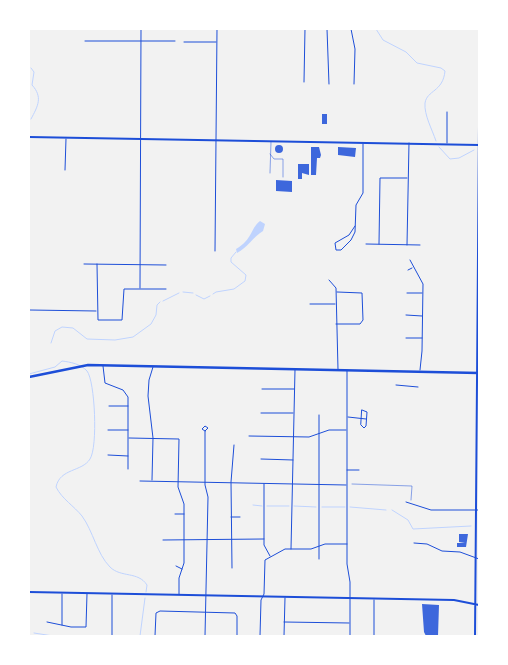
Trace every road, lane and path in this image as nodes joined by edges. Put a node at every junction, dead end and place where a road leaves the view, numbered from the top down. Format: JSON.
{"nodes":[{"id":1,"x":141,"y":29,"type":"edge"},
{"id":2,"x":217,"y":29,"type":"edge"},
{"id":3,"x":305,"y":29,"type":"edge"},
{"id":4,"x":327,"y":29,"type":"edge"},
{"id":5,"x":351,"y":29,"type":"edge"},
{"id":6,"x":85,"y":40,"type":"dead end"},
{"id":7,"x":141,"y":41,"type":"junction"},
{"id":8,"x":175,"y":41,"type":"dead end"},
{"id":9,"x":184,"y":42,"type":"dead end"},
{"id":10,"x":217,"y":42,"type":"junction"},
{"id":11,"x":304,"y":82,"type":"dead end"},
{"id":12,"x":329,"y":84,"type":"dead end"},
{"id":13,"x":354,"y":84,"type":"dead end"},
{"id":14,"x":447,"y":112,"type":"dead end"},
{"id":15,"x":479,"y":127,"type":"edge"},
{"id":16,"x":29,"y":138,"type":"edge"},
{"id":17,"x":66,"y":138,"type":"junction"},
{"id":18,"x":142,"y":139,"type":"junction"},
{"id":19,"x":216,"y":140,"type":"junction"},
{"id":20,"x":271,"y":142,"type":"junction"},
{"id":21,"x":363,"y":143,"type":"junction"},
{"id":22,"x":409,"y":144,"type":"junction"},
{"id":23,"x":447,"y":144,"type":"junction"},
{"id":24,"x":479,"y":145,"type":"edge"},
{"id":25,"x":270,"y":154,"type":"junction"},
{"id":26,"x":66,"y":170,"type":"dead end"},
{"id":27,"x":270,"y":173,"type":"dead end"},
{"id":28,"x":283,"y":177,"type":"dead end"},
{"id":29,"x":408,"y":178,"type":"junction"},
{"id":30,"x":478,"y":210,"type":"edge"},
{"id":31,"x":355,"y":226,"type":"junction"},
{"id":32,"x":366,"y":244,"type":"dead end"},
{"id":33,"x":379,"y":244,"type":"junction"},
{"id":34,"x":407,"y":245,"type":"junction"},
{"id":35,"x":420,"y":245,"type":"dead end"},
{"id":36,"x":215,"y":251,"type":"dead end"},
{"id":37,"x":410,"y":260,"type":"dead end"},
{"id":38,"x":84,"y":264,"type":"dead end"},
{"id":39,"x":97,"y":264,"type":"junction"},
{"id":40,"x":140,"y":265,"type":"junction"},
{"id":41,"x":166,"y":265,"type":"dead end"},
{"id":42,"x":412,"y":268,"type":"junction"},
{"id":43,"x":408,"y":270,"type":"dead end"},
{"id":44,"x":421,"y":270,"type":"dead end"},
{"id":45,"x":417,"y":273,"type":"junction"},
{"id":46,"x":329,"y":280,"type":"dead end"},
{"id":47,"x":140,"y":288,"type":"junction"},
{"id":48,"x":166,"y":289,"type":"dead end"},
{"id":49,"x":336,"y":292,"type":"junction"},
{"id":50,"x":407,"y":293,"type":"dead end"},
{"id":51,"x":423,"y":293,"type":"junction"},
{"id":52,"x":310,"y":304,"type":"dead end"},
{"id":53,"x":336,"y":304,"type":"junction"},
{"id":54,"x":29,"y":310,"type":"edge"},
{"id":55,"x":97,"y":311,"type":"junction"},
{"id":56,"x":406,"y":316,"type":"dead end"},
{"id":57,"x":423,"y":316,"type":"junction"},
{"id":58,"x":336,"y":324,"type":"junction"},
{"id":59,"x":406,"y":338,"type":"dead end"},
{"id":60,"x":422,"y":338,"type":"junction"},
{"id":61,"x":103,"y":366,"type":"junction"},
{"id":62,"x":153,"y":367,"type":"junction"},
{"id":63,"x":295,"y":369,"type":"junction"},
{"id":64,"x":338,"y":370,"type":"junction"},
{"id":65,"x":347,"y":370,"type":"junction"},
{"id":66,"x":420,"y":372,"type":"junction"},
{"id":67,"x":478,"y":373,"type":"edge"},
{"id":68,"x":29,"y":377,"type":"edge"},
{"id":69,"x":396,"y":385,"type":"dead end"},
{"id":70,"x":418,"y":387,"type":"dead end"},
{"id":71,"x":262,"y":388,"type":"dead end"},
{"id":72,"x":294,"y":389,"type":"junction"},
{"id":73,"x":109,"y":406,"type":"dead end"},
{"id":74,"x":128,"y":406,"type":"junction"},
{"id":75,"x":261,"y":413,"type":"dead end"},
{"id":76,"x":294,"y":413,"type":"junction"},
{"id":77,"x":320,"y":415,"type":"dead end"},
{"id":78,"x":347,"y":417,"type":"junction"},
{"id":79,"x":361,"y":419,"type":"junction"},
{"id":80,"x":366,"y":419,"type":"junction"},
{"id":81,"x":108,"y":430,"type":"dead end"},
{"id":82,"x":129,"y":430,"type":"junction"},
{"id":83,"x":347,"y":430,"type":"junction"},
{"id":84,"x":205,"y":432,"type":"dead end"},
{"id":85,"x":319,"y":434,"type":"junction"},
{"id":86,"x":248,"y":436,"type":"dead end"},
{"id":87,"x":294,"y":437,"type":"junction"},
{"id":88,"x":129,"y":438,"type":"junction"},
{"id":89,"x":153,"y":438,"type":"junction"},
{"id":90,"x":478,"y":444,"type":"edge"},
{"id":91,"x":234,"y":445,"type":"dead end"},
{"id":92,"x":108,"y":455,"type":"dead end"},
{"id":93,"x":128,"y":456,"type":"junction"},
{"id":94,"x":261,"y":459,"type":"dead end"},
{"id":95,"x":294,"y":460,"type":"junction"},
{"id":96,"x":128,"y":469,"type":"dead end"},
{"id":97,"x":347,"y":470,"type":"junction"},
{"id":98,"x":359,"y":470,"type":"dead end"},
{"id":99,"x":140,"y":481,"type":"dead end"},
{"id":100,"x":152,"y":481,"type":"junction"},
{"id":101,"x":178,"y":481,"type":"junction"},
{"id":102,"x":205,"y":482,"type":"junction"},
{"id":103,"x":231,"y":482,"type":"junction"},
{"id":104,"x":478,"y":482,"type":"edge"},
{"id":105,"x":264,"y":483,"type":"junction"},
{"id":106,"x":292,"y":484,"type":"junction"},
{"id":107,"x":319,"y":484,"type":"junction"},
{"id":108,"x":347,"y":484,"type":"junction"},
{"id":109,"x":406,"y":502,"type":"dead end"},
{"id":110,"x":411,"y":504,"type":"junction"},
{"id":111,"x":476,"y":510,"type":"junction"},
{"id":112,"x":479,"y":510,"type":"edge"},
{"id":113,"x":175,"y":514,"type":"dead end"},
{"id":114,"x":184,"y":514,"type":"junction"},
{"id":115,"x":231,"y":517,"type":"junction"},
{"id":116,"x":240,"y":517,"type":"dead end"},
{"id":117,"x":264,"y":539,"type":"junction"},
{"id":118,"x":163,"y":540,"type":"dead end"},
{"id":119,"x":184,"y":540,"type":"junction"},
{"id":120,"x":208,"y":540,"type":"junction"},
{"id":121,"x":230,"y":540,"type":"junction"},
{"id":122,"x":414,"y":543,"type":"dead end"},
{"id":123,"x":347,"y":544,"type":"junction"},
{"id":124,"x":319,"y":546,"type":"junction"},
{"id":125,"x":291,"y":548,"type":"junction"},
{"id":126,"x":270,"y":557,"type":"junction"},
{"id":127,"x":475,"y":558,"type":"junction"},
{"id":128,"x":319,"y":559,"type":"dead end"},
{"id":129,"x":479,"y":559,"type":"edge"},
{"id":130,"x":176,"y":566,"type":"dead end"},
{"id":131,"x":232,"y":568,"type":"dead end"},
{"id":132,"x":182,"y":569,"type":"junction"},
{"id":133,"x":29,"y":592,"type":"edge"},
{"id":134,"x":62,"y":593,"type":"junction"},
{"id":135,"x":87,"y":593,"type":"junction"},
{"id":136,"x":112,"y":594,"type":"junction"},
{"id":137,"x":179,"y":595,"type":"junction"},
{"id":138,"x":206,"y":596,"type":"junction"},
{"id":139,"x":262,"y":597,"type":"junction"},
{"id":140,"x":284,"y":598,"type":"junction"},
{"id":141,"x":350,"y":599,"type":"junction"},
{"id":142,"x":374,"y":599,"type":"junction"},
{"id":143,"x":475,"y":605,"type":"junction"},
{"id":144,"x":479,"y":605,"type":"edge"},
{"id":145,"x":205,"y":612,"type":"junction"},
{"id":146,"x":47,"y":622,"type":"dead end"},
{"id":147,"x":284,"y":622,"type":"junction"},
{"id":148,"x":350,"y":623,"type":"junction"},
{"id":149,"x":62,"y":625,"type":"junction"},
{"id":150,"x":112,"y":636,"type":"edge"},
{"id":151,"x":155,"y":636,"type":"edge"},
{"id":152,"x":205,"y":636,"type":"edge"},
{"id":153,"x":237,"y":636,"type":"edge"},
{"id":154,"x":260,"y":636,"type":"edge"},
{"id":155,"x":284,"y":636,"type":"edge"},
{"id":156,"x":350,"y":636,"type":"edge"},
{"id":157,"x":374,"y":636,"type":"edge"},
{"id":158,"x":475,"y":636,"type":"edge"}],
"edges":[{"from":1,"to":7,"type":"street"},
{"from":2,"to":10,"type":"street"},
{"from":3,"to":11,"type":"street"},
{"from":4,"to":12,"type":"street"},
{"from":5,"to":13,"type":"street"},
{"from":6,"to":7,"type":"street"},
{"from":7,"to":8,"type":"street"},
{"from":7,"to":18,"type":"street"},
{"from":9,"to":10,"type":"street"},
{"from":10,"to":19,"type":"street"},
{"from":14,"to":23,"type":"street"},
{"from":15,"to":24,"type":"main road"},
{"from":16,"to":17,"type":"main road"},
{"from":17,"to":18,"type":"main road"},
{"from":17,"to":26,"type":"street"},
{"from":18,"to":19,"type":"main road"},
{"from":18,"to":40,"type":"street"},
{"from":19,"to":20,"type":"main road"},
{"from":19,"to":36,"type":"street"},
{"from":20,"to":21,"type":"main road"},
{"from":20,"to":25,"type":"lane"},
{"from":21,"to":22,"type":"main road"},
{"from":21,"to":31,"type":"street"},
{"from":22,"to":23,"type":"main road"},
{"from":22,"to":29,"type":"street"},
{"from":23,"to":24,"type":"main road"},
{"from":24,"to":30,"type":"main road"},
{"from":25,"to":27,"type":"lane"},
{"from":25,"to":28,"type":"lane"},
{"from":29,"to":33,"type":"street"},
{"from":29,"to":34,"type":"street"},
{"from":30,"to":67,"type":"main road"},
{"from":31,"to":31,"type":"street"},
{"from":32,"to":33,"type":"street"},
{"from":33,"to":34,"type":"street"},
{"from":34,"to":35,"type":"street"},
{"from":37,"to":42,"type":"street"},
{"from":38,"to":39,"type":"street"},
{"from":39,"to":40,"type":"street"},
{"from":39,"to":55,"type":"street"},
{"from":40,"to":41,"type":"street"},
{"from":40,"to":47,"type":"street"},
{"from":42,"to":43,"type":"street"},
{"from":42,"to":45,"type":"street"},
{"from":44,"to":45,"type":"street"},
{"from":45,"to":51,"type":"street"},
{"from":46,"to":49,"type":"street"},
{"from":47,"to":48,"type":"street"},
{"from":47,"to":55,"type":"street"},
{"from":49,"to":53,"type":"street"},
{"from":49,"to":58,"type":"street"},
{"from":50,"to":51,"type":"street"},
{"from":51,"to":57,"type":"street"},
{"from":52,"to":53,"type":"street"},
{"from":53,"to":58,"type":"street"},
{"from":54,"to":55,"type":"street"},
{"from":56,"to":57,"type":"street"},
{"from":57,"to":60,"type":"street"},
{"from":58,"to":64,"type":"street"},
{"from":59,"to":60,"type":"street"},
{"from":60,"to":66,"type":"street"},
{"from":61,"to":62,"type":"main road"},
{"from":61,"to":68,"type":"main road"},
{"from":61,"to":74,"type":"street"},
{"from":62,"to":63,"type":"main road"},
{"from":62,"to":89,"type":"street"},
{"from":63,"to":64,"type":"main road"},
{"from":63,"to":72,"type":"street"},
{"from":64,"to":65,"type":"main road"},
{"from":65,"to":66,"type":"main road"},
{"from":65,"to":78,"type":"street"},
{"from":66,"to":67,"type":"main road"},
{"from":67,"to":90,"type":"main road"},
{"from":69,"to":70,"type":"street"},
{"from":71,"to":72,"type":"street"},
{"from":72,"to":76,"type":"street"},
{"from":73,"to":74,"type":"street"},
{"from":74,"to":82,"type":"street"},
{"from":75,"to":76,"type":"street"},
{"from":76,"to":87,"type":"street"},
{"from":77,"to":85,"type":"street"},
{"from":78,"to":79,"type":"street"},
{"from":78,"to":83,"type":"street"},
{"from":79,"to":80,"type":"street"},
{"from":79,"to":80,"type":"street"},
{"from":79,"to":80,"type":"street"},
{"from":81,"to":82,"type":"street"},
{"from":82,"to":88,"type":"street"},
{"from":83,"to":85,"type":"street"},
{"from":83,"to":97,"type":"street"},
{"from":84,"to":102,"type":"street"},
{"from":85,"to":87,"type":"street"},
{"from":85,"to":107,"type":"street"},
{"from":86,"to":87,"type":"street"},
{"from":87,"to":95,"type":"street"},
{"from":88,"to":89,"type":"street"},
{"from":88,"to":93,"type":"street"},
{"from":89,"to":100,"type":"street"},
{"from":89,"to":101,"type":"street"},
{"from":90,"to":104,"type":"main road"},
{"from":91,"to":103,"type":"street"},
{"from":92,"to":93,"type":"street"},
{"from":93,"to":96,"type":"street"},
{"from":94,"to":95,"type":"street"},
{"from":95,"to":106,"type":"street"},
{"from":97,"to":98,"type":"street"},
{"from":97,"to":108,"type":"street"},
{"from":99,"to":100,"type":"street"},
{"from":100,"to":101,"type":"street"},
{"from":101,"to":102,"type":"street"},
{"from":101,"to":114,"type":"street"},
{"from":102,"to":103,"type":"street"},
{"from":102,"to":120,"type":"street"},
{"from":103,"to":105,"type":"street"},
{"from":103,"to":115,"type":"street"},
{"from":104,"to":111,"type":"main road"},
{"from":105,"to":106,"type":"street"},
{"from":105,"to":117,"type":"street"},
{"from":106,"to":107,"type":"street"},
{"from":106,"to":125,"type":"street"},
{"from":107,"to":108,"type":"street"},
{"from":107,"to":124,"type":"street"},
{"from":108,"to":110,"type":"path"},
{"from":108,"to":123,"type":"street"},
{"from":109,"to":110,"type":"street"},
{"from":110,"to":111,"type":"street"},
{"from":111,"to":112,"type":"street"},
{"from":111,"to":127,"type":"main road"},
{"from":113,"to":114,"type":"street"},
{"from":114,"to":119,"type":"street"},
{"from":115,"to":116,"type":"street"},
{"from":115,"to":121,"type":"street"},
{"from":117,"to":121,"type":"street"},
{"from":117,"to":126,"type":"street"},
{"from":118,"to":119,"type":"street"},
{"from":119,"to":120,"type":"street"},
{"from":119,"to":132,"type":"street"},
{"from":120,"to":121,"type":"street"},
{"from":120,"to":138,"type":"street"},
{"from":121,"to":131,"type":"street"},
{"from":122,"to":127,"type":"street"},
{"from":123,"to":124,"type":"street"},
{"from":123,"to":141,"type":"street"},
{"from":124,"to":125,"type":"street"},
{"from":124,"to":128,"type":"street"},
{"from":125,"to":126,"type":"street"},
{"from":126,"to":139,"type":"street"},
{"from":127,"to":129,"type":"street"},
{"from":127,"to":143,"type":"main road"},
{"from":130,"to":132,"type":"street"},
{"from":132,"to":137,"type":"street"},
{"from":133,"to":134,"type":"main road"},
{"from":134,"to":135,"type":"main road"},
{"from":134,"to":149,"type":"street"},
{"from":135,"to":136,"type":"main road"},
{"from":135,"to":149,"type":"street"},
{"from":136,"to":137,"type":"main road"},
{"from":136,"to":150,"type":"street"},
{"from":137,"to":138,"type":"main road"},
{"from":138,"to":139,"type":"main road"},
{"from":138,"to":145,"type":"street"},
{"from":139,"to":140,"type":"main road"},
{"from":139,"to":154,"type":"street"},
{"from":140,"to":141,"type":"main road"},
{"from":140,"to":147,"type":"street"},
{"from":141,"to":142,"type":"main road"},
{"from":141,"to":148,"type":"street"},
{"from":142,"to":143,"type":"main road"},
{"from":142,"to":157,"type":"street"},
{"from":143,"to":144,"type":"main road"},
{"from":143,"to":158,"type":"main road"},
{"from":145,"to":151,"type":"street"},
{"from":145,"to":152,"type":"street"},
{"from":145,"to":153,"type":"street"},
{"from":146,"to":149,"type":"street"},
{"from":147,"to":148,"type":"street"},
{"from":147,"to":155,"type":"street"},
{"from":148,"to":156,"type":"street"}]}
